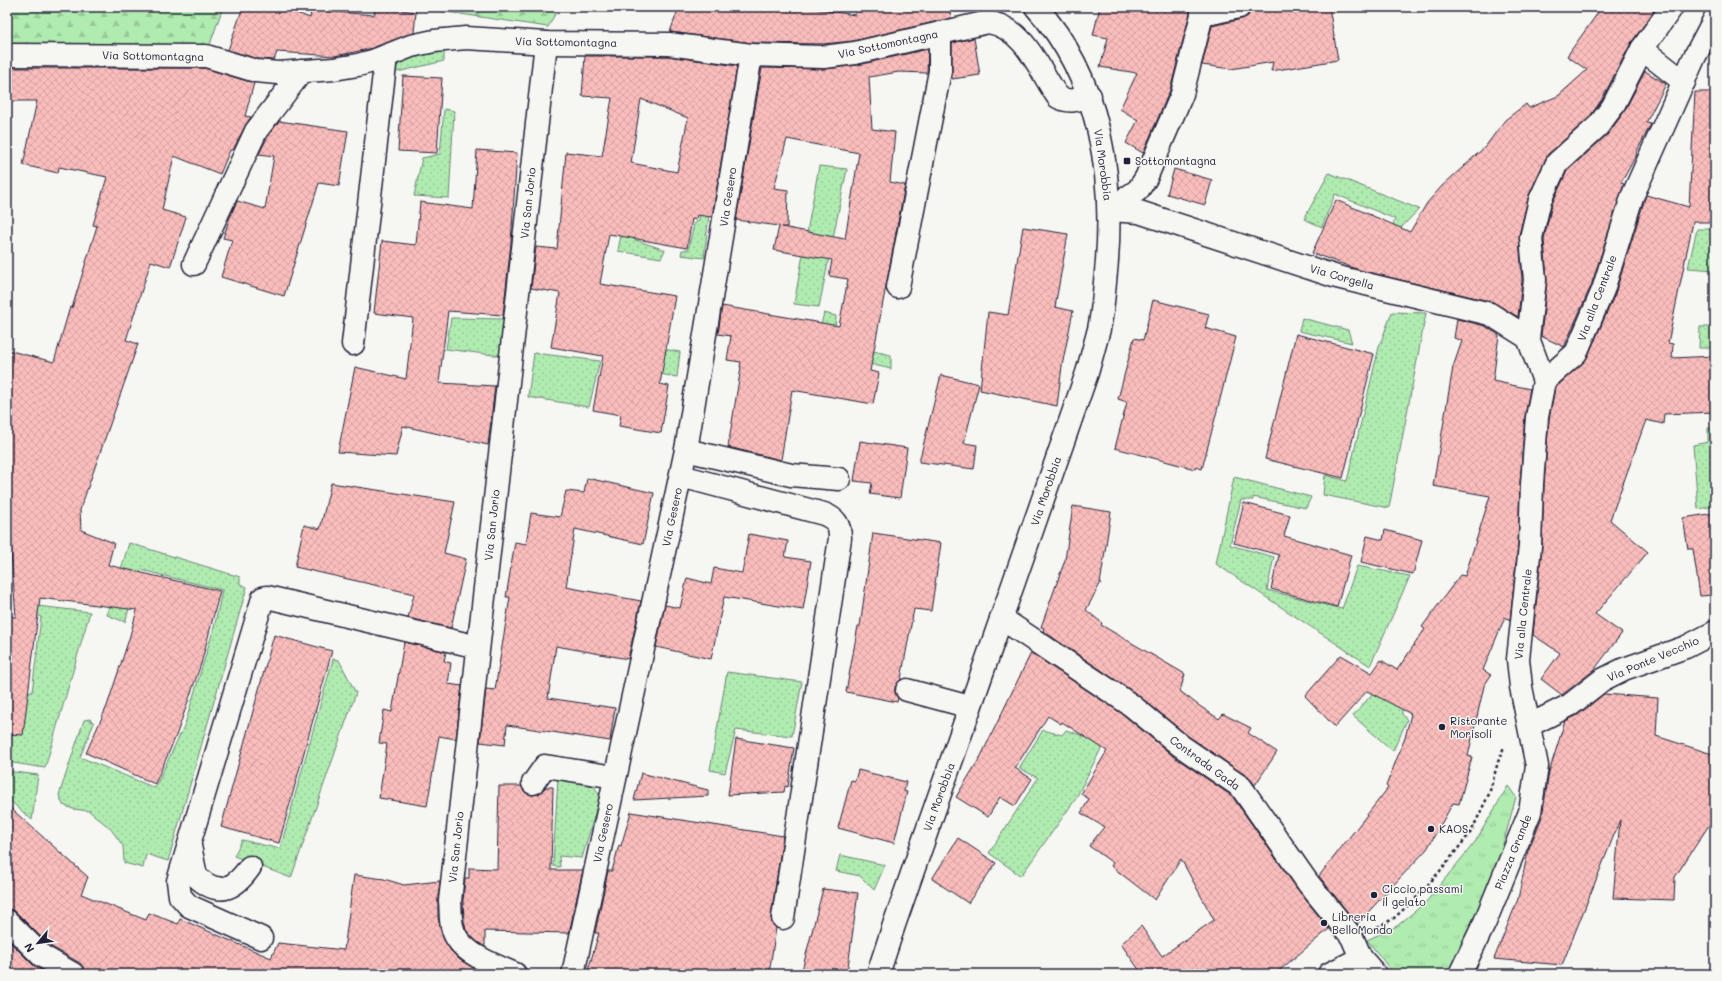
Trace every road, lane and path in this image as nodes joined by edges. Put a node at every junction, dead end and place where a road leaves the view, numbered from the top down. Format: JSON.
{"nodes":[{"id":1,"x":1036,"y":7,"type":"edge"},
{"id":2,"x":1240,"y":7,"type":"edge"},
{"id":3,"x":1672,"y":7,"type":"edge"},
{"id":4,"x":1202,"y":11,"type":"edge"},
{"id":5,"x":1715,"y":18,"type":"edge"},
{"id":6,"x":940,"y":33,"type":"junction"},
{"id":7,"x":546,"y":43,"type":"junction"},
{"id":8,"x":1642,"y":49,"type":"junction"},
{"id":9,"x":7,"y":55,"type":"edge"},
{"id":10,"x":751,"y":55,"type":"junction"},
{"id":11,"x":386,"y":56,"type":"junction"},
{"id":12,"x":302,"y":71,"type":"junction"},
{"id":13,"x":1684,"y":82,"type":"junction"},
{"id":14,"x":1090,"y":96,"type":"junction"},
{"id":15,"x":1109,"y":210,"type":"junction"},
{"id":16,"x":194,"y":264,"type":"dead end"},
{"id":17,"x":898,"y":287,"type":"dead end"},
{"id":18,"x":1528,"y":338,"type":"junction"},
{"id":19,"x":353,"y":344,"type":"dead end"},
{"id":20,"x":1544,"y":381,"type":"junction"},
{"id":21,"x":686,"y":450,"type":"junction"},
{"id":22,"x":681,"y":476,"type":"junction"},
{"id":23,"x":839,"y":479,"type":"dead end"},
{"id":24,"x":1001,"y":618,"type":"junction"},
{"id":25,"x":1715,"y":632,"type":"edge"},
{"id":26,"x":478,"y":647,"type":"junction"},
{"id":27,"x":907,"y":690,"type":"dead end"},
{"id":28,"x":970,"y":707,"type":"junction"},
{"id":29,"x":1530,"y":725,"type":"junction"},
{"id":30,"x":616,"y":777,"type":"junction"},
{"id":31,"x":533,"y":783,"type":"dead end"},
{"id":32,"x":190,"y":841,"type":"junction"},
{"id":33,"x":250,"y":867,"type":"dead end"},
{"id":34,"x":783,"y":918,"type":"dead end"},
{"id":35,"x":7,"y":920,"type":"edge"},
{"id":36,"x":1352,"y":937,"type":"junction"},
{"id":37,"x":260,"y":938,"type":"dead end"},
{"id":38,"x":1361,"y":958,"type":"junction"},
{"id":39,"x":73,"y":974,"type":"edge"},
{"id":40,"x":515,"y":974,"type":"edge"},
{"id":41,"x":573,"y":974,"type":"edge"},
{"id":42,"x":878,"y":974,"type":"edge"},
{"id":43,"x":1329,"y":974,"type":"edge"},
{"id":44,"x":1374,"y":974,"type":"edge"},
{"id":45,"x":1460,"y":974,"type":"edge"}],
"edges":[{"from":1,"to":14,"type":"street","name":"Via Morobbia"},
{"from":2,"to":4,"type":"street"},
{"from":3,"to":8,"type":"street"},
{"from":4,"to":15,"type":"street"},
{"from":5,"to":13,"type":"street","name":"Via alla Centrale"},
{"from":6,"to":10,"type":"street","name":"Via Sottomontagna"},
{"from":6,"to":14,"type":"street","name":"Via Sottomontagna"},
{"from":6,"to":17,"type":"street"},
{"from":7,"to":10,"type":"street","name":"Via Sottomontagna"},
{"from":7,"to":11,"type":"street","name":"Via Sottomontagna"},
{"from":7,"to":26,"type":"street","name":"Via San Jorio"},
{"from":8,"to":13,"type":"street"},
{"from":8,"to":18,"type":"street"},
{"from":9,"to":12,"type":"street","name":"Via Sottomontagna"},
{"from":10,"to":21,"type":"street","name":"Via Gesero"},
{"from":11,"to":12,"type":"street","name":"Via Sottomontagna"},
{"from":11,"to":19,"type":"street"},
{"from":12,"to":16,"type":"street"},
{"from":13,"to":20,"type":"street","name":"Via alla Centrale"},
{"from":14,"to":15,"type":"street","name":"Via Morobbia"},
{"from":15,"to":18,"type":"street","name":"Via Corgella"},
{"from":15,"to":24,"type":"street","name":"Via Morobbia"},
{"from":18,"to":20,"type":"street"},
{"from":20,"to":29,"type":"street","name":"Via alla Centrale"},
{"from":21,"to":22,"type":"street","name":"Via Gesero"},
{"from":21,"to":23,"type":"street"},
{"from":22,"to":30,"type":"street","name":"Via Gesero"},
{"from":22,"to":34,"type":"street"},
{"from":24,"to":28,"type":"street","name":"Via Morobbia"},
{"from":24,"to":36,"type":"street","name":"Contrada Gada"},
{"from":25,"to":29,"type":"street","name":"Via Ponte Vecchio"},
{"from":26,"to":32,"type":"street"},
{"from":26,"to":40,"type":"street","name":"Via San Jorio"},
{"from":27,"to":28,"type":"street"},
{"from":28,"to":42,"type":"street","name":"Via Morobbia"},
{"from":29,"to":36,"type":"path"},
{"from":29,"to":45,"type":"street","name":"Piazza Grande"},
{"from":30,"to":31,"type":"street"},
{"from":30,"to":41,"type":"street","name":"Via Gesero"},
{"from":32,"to":33,"type":"street"},
{"from":32,"to":37,"type":"street"},
{"from":35,"to":39,"type":"street"},
{"from":36,"to":38,"type":"street","name":"Contrada Gada"},
{"from":38,"to":43,"type":"street"},
{"from":38,"to":44,"type":"street","name":"Contrada Gada"}]}
